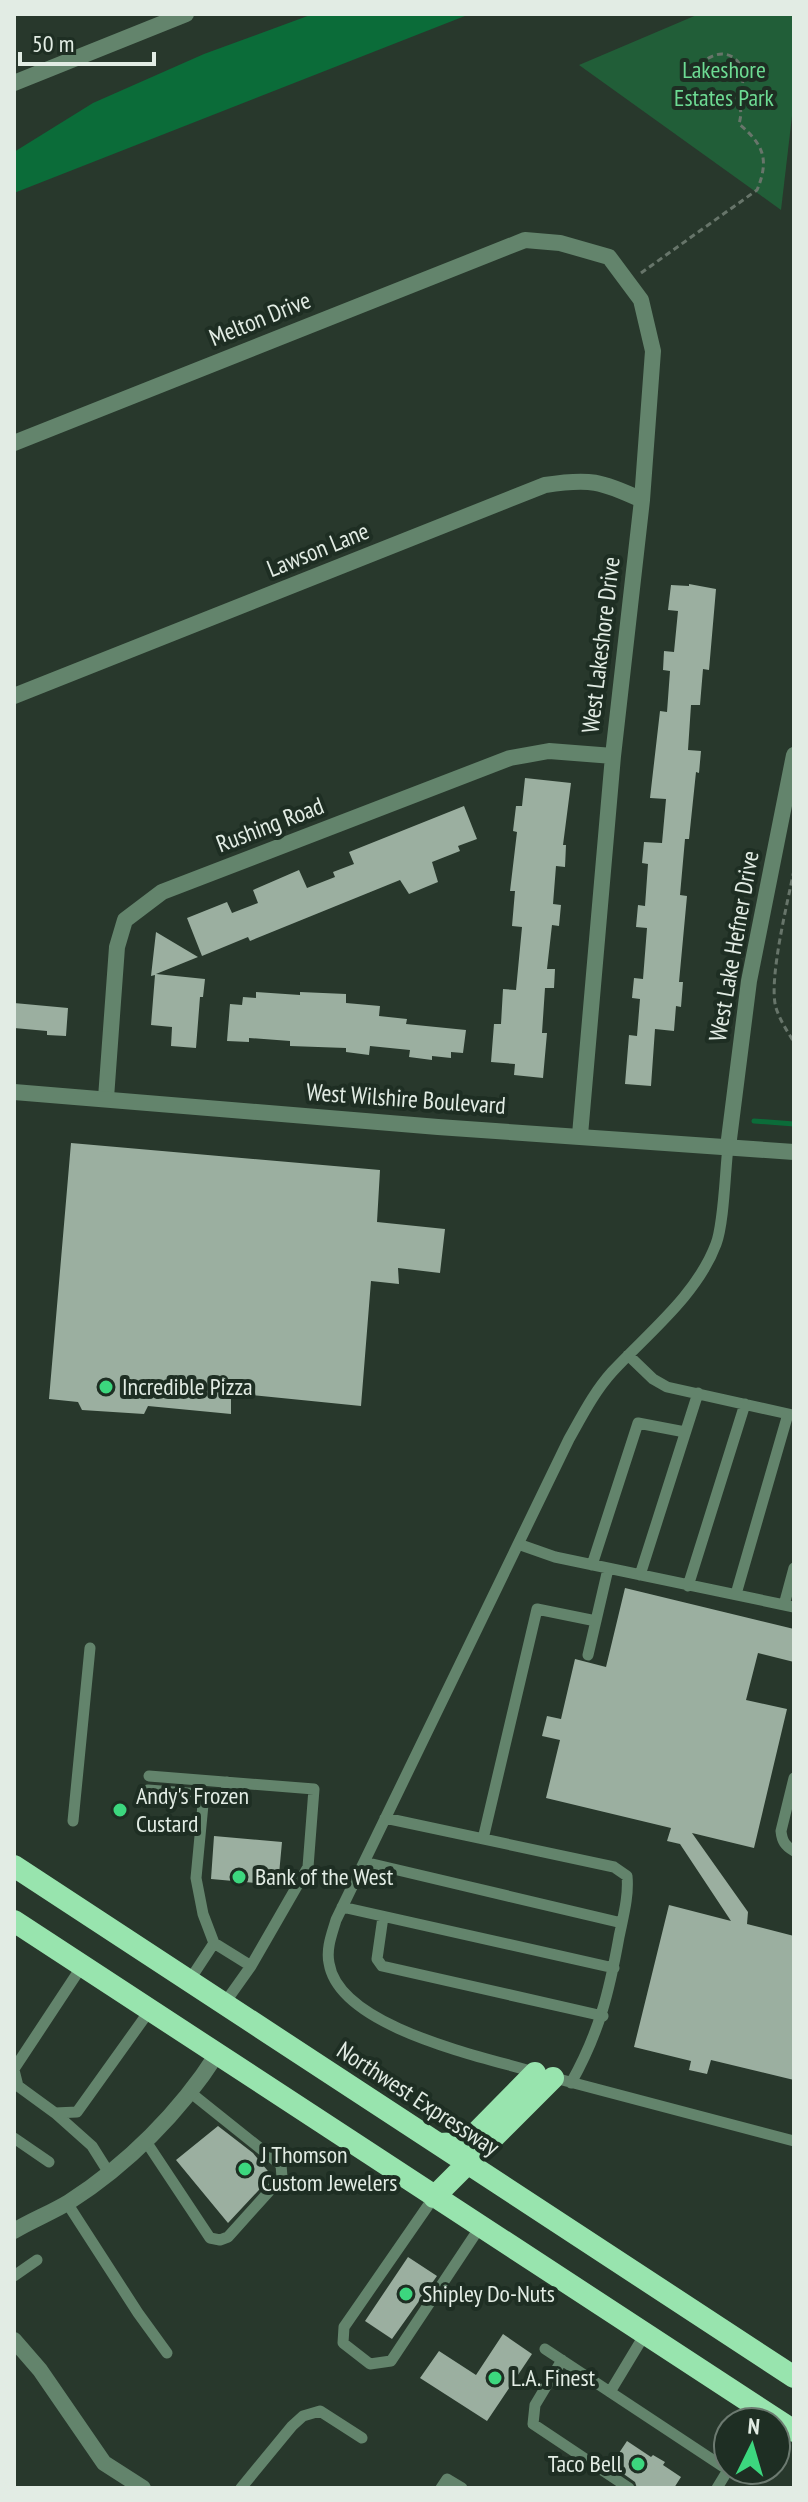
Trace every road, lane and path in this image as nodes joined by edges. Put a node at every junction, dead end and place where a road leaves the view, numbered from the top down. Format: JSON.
{"nodes":[{"id":1,"x":186,"y":14,"type":"edge"},
{"id":2,"x":694,"y":73,"type":"dead end"},
{"id":3,"x":14,"y":83,"type":"edge"},
{"id":4,"x":525,"y":240,"type":"joint"},
{"id":5,"x":628,"y":283,"type":"junction"},
{"id":6,"x":14,"y":443,"type":"edge"},
{"id":7,"x":642,"y":500,"type":"junction"},
{"id":8,"x":14,"y":696,"type":"edge"},
{"id":9,"x":794,"y":755,"type":"edge"},
{"id":10,"x":613,"y":756,"type":"junction"},
{"id":11,"x":794,"y":870,"type":"edge"},
{"id":12,"x":794,"y":1042,"type":"edge"},
{"id":13,"x":14,"y":1092,"type":"edge"},
{"id":14,"x":106,"y":1098,"type":"junction"},
{"id":15,"x":580,"y":1135,"type":"junction"},
{"id":16,"x":728,"y":1147,"type":"junction"},
{"id":17,"x":794,"y":1152,"type":"edge"},
{"id":18,"x":628,"y":1355,"type":"junction"},
{"id":19,"x":698,"y":1393,"type":"junction"},
{"id":20,"x":745,"y":1404,"type":"junction"},
{"id":21,"x":791,"y":1415,"type":"edge"},
{"id":22,"x":685,"y":1432,"type":"junction"},
{"id":23,"x":518,"y":1544,"type":"junction"},
{"id":24,"x":592,"y":1565,"type":"junction"},
{"id":25,"x":794,"y":1568,"type":"edge"},
{"id":26,"x":608,"y":1569,"type":"junction"},
{"id":27,"x":640,"y":1575,"type":"junction"},
{"id":28,"x":688,"y":1586,"type":"junction"},
{"id":29,"x":736,"y":1594,"type":"junction"},
{"id":30,"x":789,"y":1606,"type":"edge"},
{"id":31,"x":596,"y":1621,"type":"junction"},
{"id":32,"x":90,"y":1648,"type":"dead end"},
{"id":33,"x":588,"y":1655,"type":"dead end"},
{"id":34,"x":149,"y":1776,"type":"dead end"},
{"id":35,"x":794,"y":1778,"type":"edge"},
{"id":36,"x":227,"y":1782,"type":"junction"},
{"id":37,"x":148,"y":1790,"type":"dead end"},
{"id":38,"x":204,"y":1794,"type":"junction"},
{"id":39,"x":385,"y":1818,"type":"junction"},
{"id":40,"x":73,"y":1821,"type":"dead end"},
{"id":41,"x":483,"y":1839,"type":"junction"},
{"id":42,"x":794,"y":1851,"type":"edge"},
{"id":43,"x":364,"y":1862,"type":"junction"},
{"id":44,"x":14,"y":1866,"type":"edge"},
{"id":45,"x":14,"y":1881,"type":"edge"},
{"id":46,"x":62,"y":1898,"type":"junction"},
{"id":47,"x":342,"y":1907,"type":"junction"},
{"id":48,"x":383,"y":1917,"type":"junction"},
{"id":49,"x":14,"y":1921,"type":"edge"},
{"id":50,"x":622,"y":1923,"type":"junction"},
{"id":51,"x":214,"y":1943,"type":"junction"},
{"id":52,"x":82,"y":1966,"type":"junction"},
{"id":53,"x":251,"y":1966,"type":"junction"},
{"id":54,"x":614,"y":1968,"type":"junction"},
{"id":55,"x":189,"y":1981,"type":"junction"},
{"id":56,"x":224,"y":2004,"type":"junction"},
{"id":57,"x":150,"y":2010,"type":"junction"},
{"id":58,"x":603,"y":2016,"type":"junction"},
{"id":59,"x":217,"y":2054,"type":"junction"},
{"id":60,"x":14,"y":2070,"type":"edge"},
{"id":61,"x":553,"y":2078,"type":"junction"},
{"id":62,"x":191,"y":2093,"type":"junction"},
{"id":63,"x":55,"y":2113,"type":"junction"},
{"id":64,"x":14,"y":2138,"type":"edge"},
{"id":65,"x":145,"y":2140,"type":"junction"},
{"id":66,"x":794,"y":2141,"type":"edge"},
{"id":67,"x":440,"y":2144,"type":"junction"},
{"id":68,"x":49,"y":2162,"type":"dead end"},
{"id":69,"x":468,"y":2163,"type":"junction"},
{"id":70,"x":109,"y":2173,"type":"junction"},
{"id":71,"x":434,"y":2197,"type":"junction"},
{"id":72,"x":67,"y":2203,"type":"junction"},
{"id":73,"x":480,"y":2227,"type":"junction"},
{"id":74,"x":14,"y":2231,"type":"edge"},
{"id":75,"x":37,"y":2260,"type":"dead end"},
{"id":76,"x":14,"y":2276,"type":"edge"},
{"id":77,"x":645,"y":2334,"type":"junction"},
{"id":78,"x":14,"y":2340,"type":"edge"},
{"id":79,"x":545,"y":2349,"type":"dead end"},
{"id":80,"x":167,"y":2353,"type":"dead end"},
{"id":81,"x":562,"y":2360,"type":"junction"},
{"id":82,"x":794,"y":2377,"type":"edge"},
{"id":83,"x":610,"y":2392,"type":"junction"},
{"id":84,"x":751,"y":2406,"type":"edge"},
{"id":85,"x":362,"y":2438,"type":"dead end"},
{"id":86,"x":712,"y":2459,"type":"edge"},
{"id":87,"x":143,"y":2488,"type":"edge"},
{"id":88,"x":241,"y":2488,"type":"edge"},
{"id":89,"x":441,"y":2488,"type":"edge"},
{"id":90,"x":462,"y":2488,"type":"edge"},
{"id":91,"x":629,"y":2488,"type":"edge"}],
"edges":[{"from":1,"to":3,"type":"street"},
{"from":2,"to":5,"type":"path"},
{"from":4,"to":5,"type":"street","name":"West Lakeshore Drive"},
{"from":4,"to":6,"type":"street","name":"Melton Drive"},
{"from":5,"to":7,"type":"street","name":"West Lakeshore Drive"},
{"from":7,"to":8,"type":"street","name":"Lawson Lane"},
{"from":7,"to":10,"type":"street","name":"West Lakeshore Drive"},
{"from":9,"to":16,"type":"street","name":"West Lake Hefner Drive"},
{"from":10,"to":14,"type":"street","name":"Rushing Road"},
{"from":10,"to":15,"type":"street","name":"West Lakeshore Drive"},
{"from":11,"to":12,"type":"path"},
{"from":13,"to":14,"type":"street","name":"West Wilshire Boulevard"},
{"from":14,"to":15,"type":"street","name":"West Wilshire Boulevard"},
{"from":15,"to":16,"type":"street","name":"West Wilshire Boulevard"},
{"from":16,"to":17,"type":"street","name":"West Wilshire Boulevard"},
{"from":16,"to":18,"type":"lane"},
{"from":18,"to":19,"type":"lane"},
{"from":18,"to":23,"type":"lane"},
{"from":19,"to":20,"type":"lane"},
{"from":19,"to":22,"type":"lane"},
{"from":20,"to":21,"type":"lane"},
{"from":20,"to":28,"type":"lane"},
{"from":21,"to":29,"type":"lane"},
{"from":22,"to":24,"type":"lane"},
{"from":22,"to":27,"type":"lane"},
{"from":23,"to":24,"type":"lane"},
{"from":23,"to":39,"type":"lane"},
{"from":24,"to":26,"type":"lane"},
{"from":25,"to":30,"type":"lane"},
{"from":26,"to":27,"type":"lane"},
{"from":26,"to":31,"type":"lane"},
{"from":27,"to":28,"type":"lane"},
{"from":28,"to":29,"type":"lane"},
{"from":29,"to":30,"type":"lane"},
{"from":31,"to":33,"type":"lane"},
{"from":31,"to":41,"type":"lane"},
{"from":32,"to":40,"type":"lane"},
{"from":34,"to":36,"type":"lane"},
{"from":35,"to":42,"type":"lane"},
{"from":36,"to":38,"type":"lane"},
{"from":36,"to":53,"type":"lane"},
{"from":37,"to":38,"type":"lane"},
{"from":38,"to":51,"type":"lane"},
{"from":39,"to":41,"type":"lane"},
{"from":39,"to":43,"type":"lane"},
{"from":41,"to":50,"type":"lane"},
{"from":43,"to":47,"type":"lane"},
{"from":43,"to":50,"type":"lane"},
{"from":44,"to":46,"type":"highway","name":"Northwest Expressway"},
{"from":45,"to":46,"type":"highway"},
{"from":46,"to":55,"type":"highway","name":"Northwest Expressway"},
{"from":47,"to":48,"type":"lane"},
{"from":47,"to":61,"type":"lane"},
{"from":48,"to":54,"type":"lane"},
{"from":48,"to":58,"type":"lane"},
{"from":49,"to":52,"type":"highway"},
{"from":50,"to":54,"type":"lane"},
{"from":51,"to":53,"type":"lane"},
{"from":51,"to":55,"type":"lane"},
{"from":52,"to":57,"type":"highway"},
{"from":52,"to":60,"type":"lane"},
{"from":53,"to":56,"type":"lane"},
{"from":54,"to":58,"type":"lane"},
{"from":55,"to":56,"type":"highway","name":"Northwest Expressway"},
{"from":56,"to":67,"type":"highway","name":"Northwest Expressway"},
{"from":57,"to":59,"type":"highway"},
{"from":57,"to":63,"type":"lane"},
{"from":58,"to":61,"type":"lane"},
{"from":59,"to":62,"type":"street"},
{"from":59,"to":71,"type":"highway"},
{"from":60,"to":63,"type":"lane"},
{"from":61,"to":66,"type":"lane"},
{"from":61,"to":67,"type":"highway"},
{"from":61,"to":69,"type":"highway"},
{"from":62,"to":65,"type":"street"},
{"from":62,"to":65,"type":"lane"},
{"from":63,"to":70,"type":"lane"},
{"from":64,"to":68,"type":"lane"},
{"from":65,"to":70,"type":"street"},
{"from":67,"to":69,"type":"highway","name":"Northwest Expressway"},
{"from":69,"to":71,"type":"highway"},
{"from":69,"to":82,"type":"highway","name":"Northwest Expressway"},
{"from":70,"to":72,"type":"street"},
{"from":71,"to":73,"type":"highway"},
{"from":71,"to":73,"type":"lane"},
{"from":72,"to":74,"type":"street"},
{"from":72,"to":80,"type":"lane"},
{"from":73,"to":77,"type":"highway"},
{"from":75,"to":76,"type":"lane"},
{"from":77,"to":83,"type":"lane"},
{"from":77,"to":84,"type":"highway"},
{"from":78,"to":87,"type":"street"},
{"from":79,"to":81,"type":"lane"},
{"from":81,"to":83,"type":"lane"},
{"from":81,"to":91,"type":"lane"},
{"from":83,"to":86,"type":"lane"},
{"from":85,"to":88,"type":"lane"},
{"from":89,"to":90,"type":"lane"}]}
